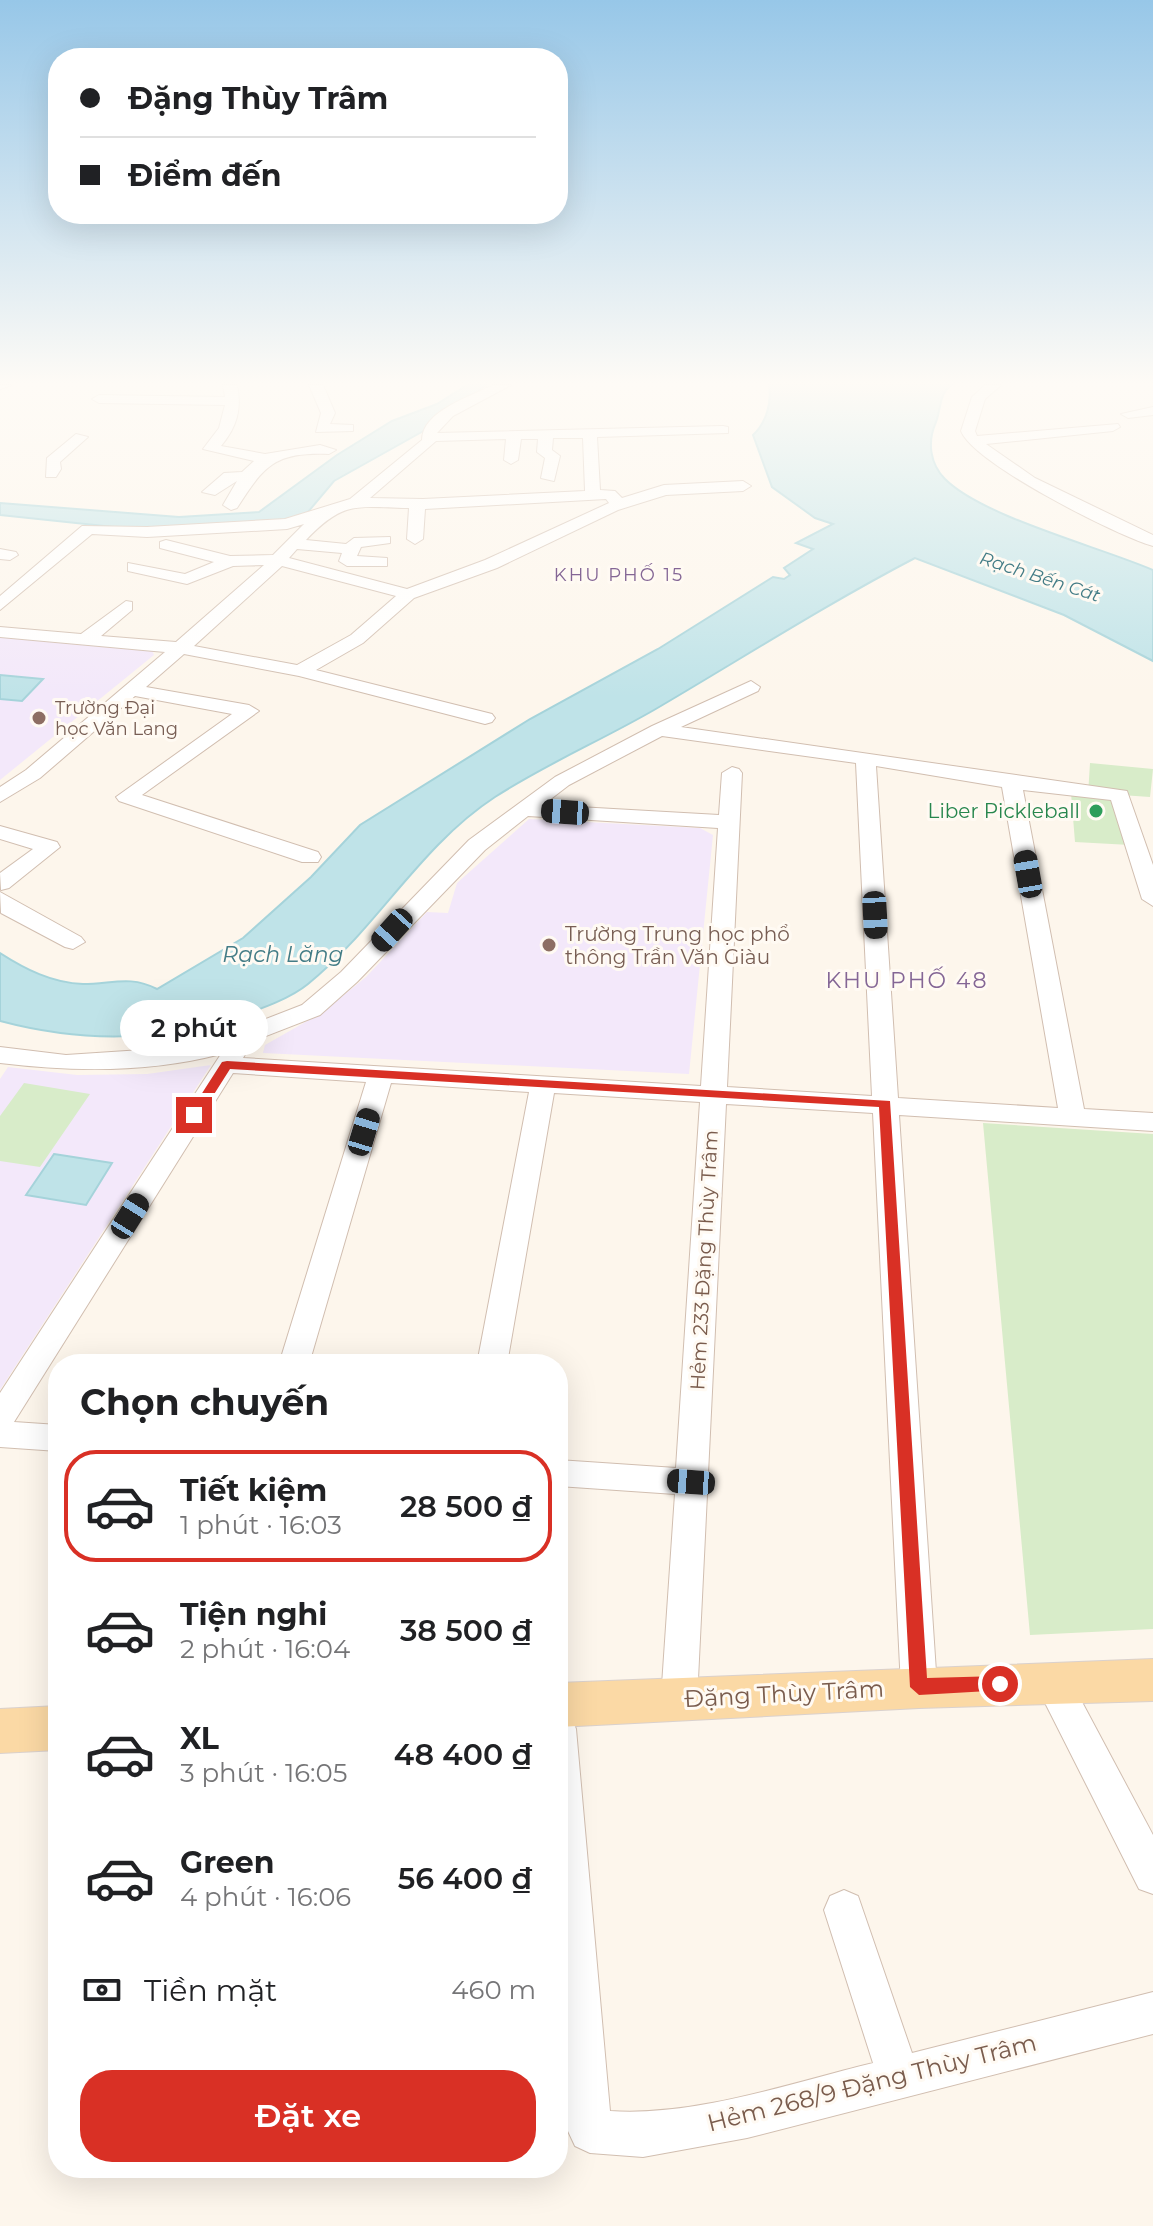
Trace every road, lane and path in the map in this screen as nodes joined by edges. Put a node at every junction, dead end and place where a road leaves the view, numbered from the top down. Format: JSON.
{"nodes":[{"id":1,"x":214,"y":489,"type":"edge"},
{"id":2,"x":240,"y":489,"type":"edge"},
{"id":3,"x":370,"y":489,"type":"edge"},
{"id":4,"x":593,"y":489,"type":"edge"},
{"id":5,"x":686,"y":489,"type":"edge"},
{"id":6,"x":1046,"y":489,"type":"edge"},
{"id":7,"x":210,"y":492,"type":"dead end"},
{"id":8,"x":593,"y":495,"type":"junction"},
{"id":9,"x":355,"y":502,"type":"junction"},
{"id":10,"x":417,"y":504,"type":"junction"},
{"id":11,"x":619,"y":504,"type":"junction"},
{"id":12,"x":231,"y":505,"type":"dead end"},
{"id":13,"x":326,"y":510,"type":"junction"},
{"id":14,"x":415,"y":539,"type":"dead end"},
{"id":15,"x":384,"y":540,"type":"dead end"},
{"id":16,"x":1153,"y":541,"type":"edge"},
{"id":17,"x":295,"y":544,"type":"junction"},
{"id":18,"x":166,"y":545,"type":"dead end"},
{"id":19,"x":351,"y":549,"type":"junction"},
{"id":20,"x":279,"y":560,"type":"junction"},
{"id":21,"x":230,"y":561,"type":"junction"},
{"id":22,"x":381,"y":562,"type":"dead end"},
{"id":23,"x":134,"y":567,"type":"dead end"},
{"id":24,"x":0,"y":581,"type":"edge"},
{"id":25,"x":23,"y":585,"type":"junction"},
{"id":26,"x":408,"y":594,"type":"junction"},
{"id":27,"x":0,"y":605,"type":"edge"},
{"id":28,"x":126,"y":606,"type":"dead end"},
{"id":29,"x":0,"y":632,"type":"edge"},
{"id":30,"x":86,"y":639,"type":"junction"},
{"id":31,"x":179,"y":648,"type":"junction"},
{"id":32,"x":300,"y":671,"type":"junction"},
{"id":33,"x":751,"y":687,"type":"dead end"},
{"id":34,"x":132,"y":690,"type":"junction"},
{"id":35,"x":485,"y":718,"type":"dead end"},
{"id":36,"x":659,"y":730,"type":"junction"},
{"id":37,"x":866,"y":758,"type":"junction"},
{"id":38,"x":732,"y":773,"type":"dead end"},
{"id":39,"x":1011,"y":783,"type":"junction"},
{"id":40,"x":0,"y":796,"type":"edge"},
{"id":41,"x":524,"y":810,"type":"junction"},
{"id":42,"x":729,"y":822,"type":"junction"},
{"id":43,"x":0,"y":832,"type":"edge"},
{"id":44,"x":310,"y":857,"type":"dead end"},
{"id":45,"x":1,"y":883,"type":"edge"},
{"id":46,"x":0,"y":899,"type":"edge"},
{"id":47,"x":1153,"y":899,"type":"edge"},
{"id":48,"x":73,"y":942,"type":"dead end"},
{"id":49,"x":241,"y":1039,"type":"junction"},
{"id":50,"x":2,"y":1058,"type":"edge"},
{"id":51,"x":227,"y":1065,"type":"junction"},
{"id":52,"x":381,"y":1074,"type":"junction"},
{"id":53,"x":543,"y":1084,"type":"junction"},
{"id":54,"x":713,"y":1094,"type":"junction"},
{"id":55,"x":886,"y":1104,"type":"junction"},
{"id":56,"x":1072,"y":1116,"type":"junction"},
{"id":57,"x":1153,"y":1122,"type":"edge"},
{"id":58,"x":297,"y":1354,"type":"edge"},
{"id":59,"x":494,"y":1354,"type":"edge"},
{"id":60,"x":0,"y":1419,"type":"edge"},
{"id":61,"x":0,"y":1434,"type":"edge"},
{"id":62,"x":48,"y":1437,"type":"edge"},
{"id":63,"x":568,"y":1474,"type":"edge"},
{"id":64,"x":691,"y":1482,"type":"junction"},
{"id":65,"x":1153,"y":1680,"type":"edge"},
{"id":66,"x":1053,"y":1683,"type":"junction"},
{"id":67,"x":919,"y":1687,"type":"junction"},
{"id":68,"x":679,"y":1700,"type":"junction"},
{"id":69,"x":568,"y":1705,"type":"edge"},
{"id":70,"x":48,"y":1729,"type":"edge"},
{"id":71,"x":0,"y":1731,"type":"edge"},
{"id":72,"x":568,"y":1855,"type":"edge"},
{"id":73,"x":1152,"y":1869,"type":"edge"},
{"id":74,"x":844,"y":1910,"type":"dead end"},
{"id":75,"x":1153,"y":2013,"type":"edge"},
{"id":76,"x":899,"y":2078,"type":"junction"}],
"edges":[{"from":1,"to":7,"type":"street"},
{"from":2,"to":12,"type":"street"},
{"from":3,"to":9,"type":"street"},
{"from":4,"to":8,"type":"street"},
{"from":5,"to":11,"type":"street"},
{"from":6,"to":16,"type":"street"},
{"from":8,"to":10,"type":"street"},
{"from":8,"to":11,"type":"street"},
{"from":9,"to":10,"type":"street"},
{"from":9,"to":13,"type":"street"},
{"from":10,"to":14,"type":"street"},
{"from":11,"to":26,"type":"street"},
{"from":13,"to":17,"type":"street"},
{"from":13,"to":25,"type":"street"},
{"from":15,"to":19,"type":"street"},
{"from":17,"to":19,"type":"street"},
{"from":17,"to":20,"type":"street"},
{"from":18,"to":21,"type":"street"},
{"from":19,"to":22,"type":"street"},
{"from":20,"to":21,"type":"street"},
{"from":20,"to":26,"type":"street"},
{"from":20,"to":31,"type":"street"},
{"from":21,"to":23,"type":"street"},
{"from":24,"to":25,"type":"street"},
{"from":25,"to":27,"type":"street"},
{"from":26,"to":32,"type":"street"},
{"from":28,"to":30,"type":"street"},
{"from":29,"to":30,"type":"street"},
{"from":30,"to":31,"type":"street"},
{"from":31,"to":32,"type":"street"},
{"from":31,"to":34,"type":"street"},
{"from":32,"to":35,"type":"street"},
{"from":33,"to":36,"type":"street"},
{"from":34,"to":40,"type":"street"},
{"from":34,"to":44,"type":"street"},
{"from":36,"to":37,"type":"street"},
{"from":36,"to":41,"type":"street"},
{"from":37,"to":39,"type":"street"},
{"from":37,"to":55,"type":"street"},
{"from":38,"to":42,"type":"street","name":"Hẻm 233 Đặng Thùy Trâm"},
{"from":39,"to":47,"type":"street"},
{"from":39,"to":56,"type":"street"},
{"from":41,"to":42,"type":"street"},
{"from":41,"to":49,"type":"street"},
{"from":42,"to":54,"type":"street","name":"Hẻm 233 Đặng Thùy Trâm"},
{"from":43,"to":45,"type":"street"},
{"from":46,"to":48,"type":"street"},
{"from":49,"to":50,"type":"street"},
{"from":49,"to":51,"type":"street"},
{"from":51,"to":52,"type":"street"},
{"from":51,"to":60,"type":"street"},
{"from":52,"to":53,"type":"street"},
{"from":52,"to":58,"type":"street"},
{"from":53,"to":54,"type":"street"},
{"from":53,"to":59,"type":"street"},
{"from":54,"to":55,"type":"street"},
{"from":54,"to":64,"type":"street","name":"Hẻm 233 Đặng Thùy Trâm"},
{"from":55,"to":56,"type":"street"},
{"from":55,"to":67,"type":"street"},
{"from":56,"to":57,"type":"street"},
{"from":61,"to":62,"type":"street"},
{"from":63,"to":64,"type":"street"},
{"from":64,"to":68,"type":"street","name":"Hẻm 233 Đặng Thùy Trâm"},
{"from":65,"to":66,"type":"main road","name":"Đặng Thùy Trâm"},
{"from":66,"to":67,"type":"main road","name":"Đặng Thùy Trâm"},
{"from":66,"to":73,"type":"street"},
{"from":67,"to":68,"type":"main road","name":"Đặng Thùy Trâm"},
{"from":68,"to":69,"type":"main road","name":"Đặng Thùy Trâm"},
{"from":70,"to":71,"type":"main road"},
{"from":72,"to":76,"type":"street","name":"Hẻm 268/9 Đặng Thùy Trâm"},
{"from":74,"to":76,"type":"street"},
{"from":75,"to":76,"type":"street","name":"Hẻm 268/9 Đặng Thùy Trâm"}]}
